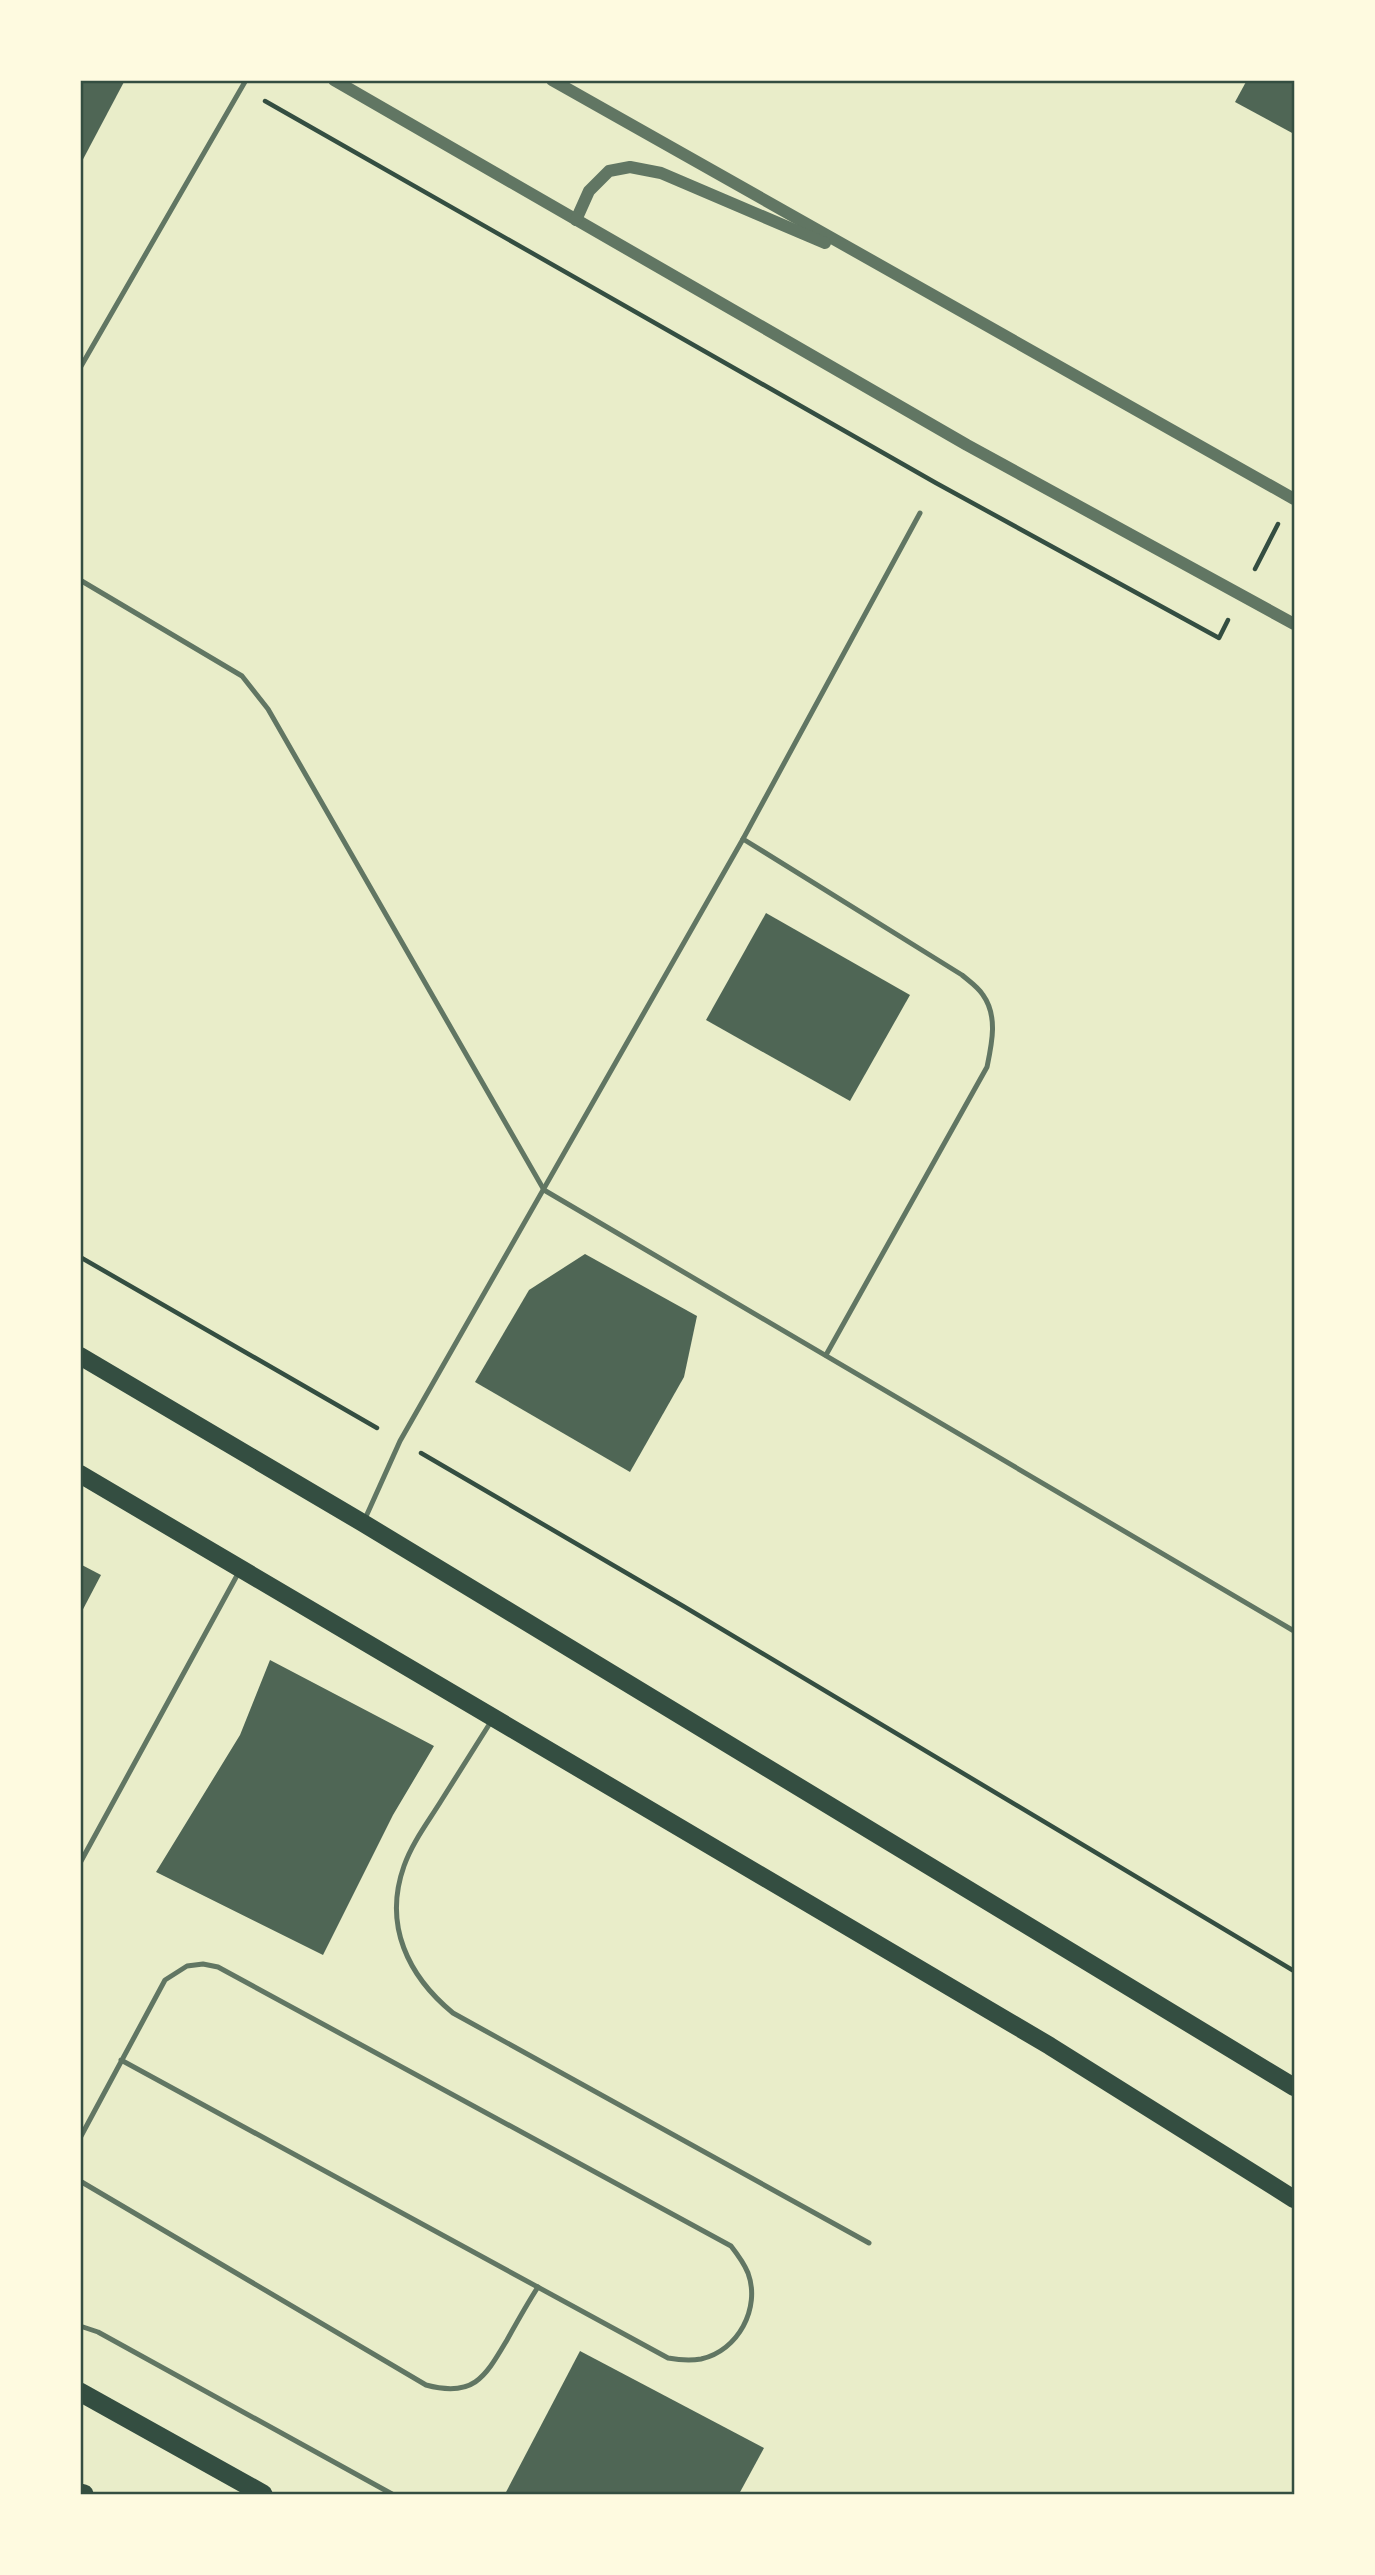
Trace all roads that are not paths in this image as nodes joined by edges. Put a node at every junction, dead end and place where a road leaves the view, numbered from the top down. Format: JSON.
{"nodes":[{"id":1,"x":246,"y":80,"type":"edge"},
{"id":2,"x":334,"y":80,"type":"edge"},
{"id":3,"x":552,"y":80,"type":"edge"},
{"id":4,"x":576,"y":220,"type":"junction"},
{"id":5,"x":880,"y":267,"type":"junction"},
{"id":6,"x":83,"y":357,"type":"edge"},
{"id":7,"x":80,"y":368,"type":"edge"},
{"id":8,"x":1293,"y":498,"type":"edge"},
{"id":9,"x":920,"y":513,"type":"dead end"},
{"id":10,"x":80,"y":580,"type":"edge"},
{"id":11,"x":1294,"y":624,"type":"edge"},
{"id":12,"x":743,"y":839,"type":"junction"},
{"id":13,"x":544,"y":1190,"type":"junction"},
{"id":14,"x":826,"y":1355,"type":"junction"},
{"id":15,"x":80,"y":1356,"type":"edge"},
{"id":16,"x":80,"y":1474,"type":"edge"},
{"id":17,"x":363,"y":1523,"type":"junction"},
{"id":18,"x":242,"y":1567,"type":"junction"},
{"id":19,"x":1294,"y":1631,"type":"edge"},
{"id":20,"x":494,"y":1717,"type":"junction"},
{"id":21,"x":80,"y":1863,"type":"edge"},
{"id":22,"x":121,"y":2060,"type":"junction"},
{"id":23,"x":1294,"y":2087,"type":"edge"},
{"id":24,"x":80,"y":2138,"type":"edge"},
{"id":25,"x":80,"y":2181,"type":"edge"},
{"id":26,"x":1294,"y":2199,"type":"edge"},
{"id":27,"x":869,"y":2243,"type":"dead end"},
{"id":28,"x":538,"y":2287,"type":"junction"},
{"id":29,"x":80,"y":2326,"type":"edge"},
{"id":30,"x":80,"y":2392,"type":"edge"},
{"id":31,"x":263,"y":2494,"type":"edge"},
{"id":32,"x":392,"y":2494,"type":"edge"}],
"edges":[{"from":1,"to":6,"type":"lane"},
{"from":2,"to":4,"type":"street"},
{"from":3,"to":5,"type":"street"},
{"from":4,"to":5,"type":"street"},
{"from":4,"to":11,"type":"street"},
{"from":5,"to":8,"type":"street"},
{"from":6,"to":7,"type":"lane"},
{"from":9,"to":12,"type":"lane"},
{"from":10,"to":13,"type":"lane"},
{"from":12,"to":13,"type":"lane"},
{"from":12,"to":14,"type":"lane"},
{"from":13,"to":14,"type":"lane"},
{"from":13,"to":17,"type":"lane"},
{"from":14,"to":19,"type":"lane"},
{"from":15,"to":17,"type":"main road"},
{"from":16,"to":18,"type":"main road"},
{"from":17,"to":23,"type":"main road"},
{"from":18,"to":20,"type":"main road"},
{"from":18,"to":21,"type":"lane"},
{"from":20,"to":26,"type":"main road"},
{"from":20,"to":27,"type":"lane"},
{"from":22,"to":24,"type":"lane"},
{"from":22,"to":28,"type":"lane"},
{"from":22,"to":28,"type":"lane"},
{"from":25,"to":28,"type":"lane"},
{"from":29,"to":32,"type":"lane"},
{"from":30,"to":31,"type":"highway"}]}
